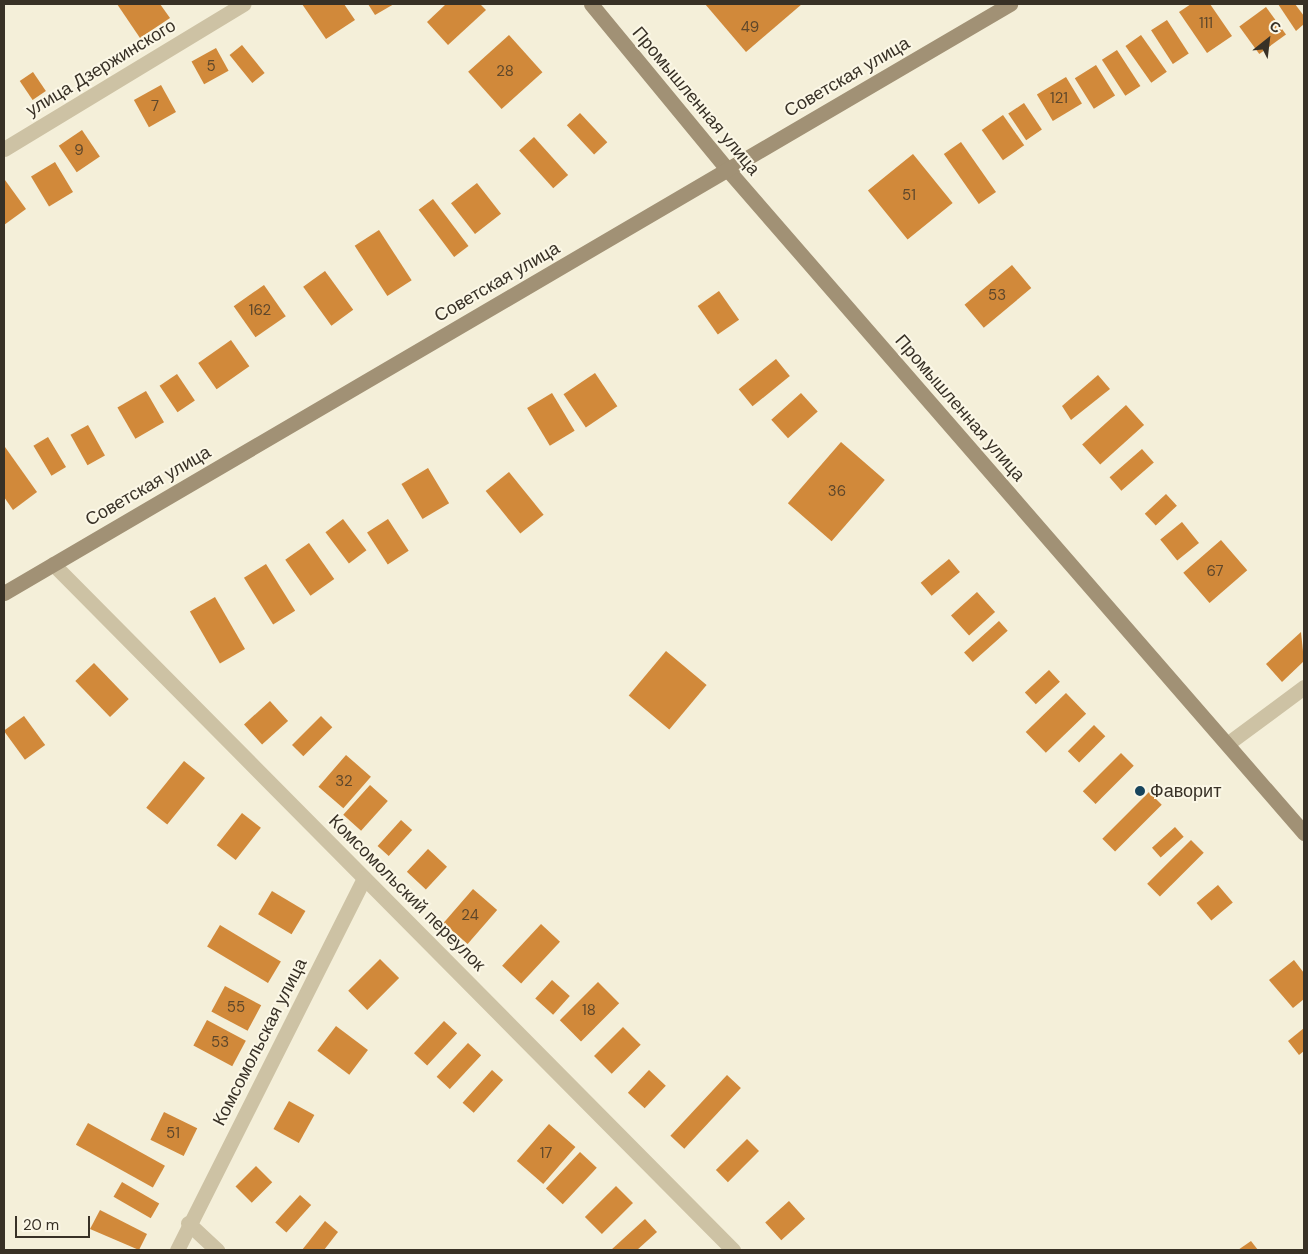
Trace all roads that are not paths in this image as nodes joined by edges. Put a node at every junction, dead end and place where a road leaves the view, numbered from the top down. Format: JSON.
{"nodes":[{"id":1,"x":243,"y":4,"type":"edge"},
{"id":2,"x":591,"y":4,"type":"edge"},
{"id":3,"x":1010,"y":4,"type":"edge"},
{"id":4,"x":4,"y":149,"type":"edge"},
{"id":5,"x":727,"y":169,"type":"junction"},
{"id":6,"x":53,"y":564,"type":"junction"},
{"id":7,"x":4,"y":593,"type":"edge"},
{"id":8,"x":1304,"y":687,"type":"edge"},
{"id":9,"x":1227,"y":744,"type":"junction"},
{"id":10,"x":1304,"y":833,"type":"edge"},
{"id":11,"x":364,"y":878,"type":"junction"},
{"id":12,"x":188,"y":1223,"type":"junction"},
{"id":13,"x":177,"y":1250,"type":"edge"},
{"id":14,"x":217,"y":1250,"type":"edge"},
{"id":15,"x":733,"y":1250,"type":"edge"}],
"edges":[{"from":1,"to":4,"type":"street","name":"улица Дзержинского"},
{"from":2,"to":5,"type":"street","name":"Промышленная улица"},
{"from":3,"to":5,"type":"street","name":"Советская улица"},
{"from":5,"to":6,"type":"street","name":"Советская улица"},
{"from":5,"to":9,"type":"street","name":"Промышленная улица"},
{"from":6,"to":7,"type":"street","name":"Советская улица"},
{"from":6,"to":11,"type":"street","name":"Комсомольский переулок"},
{"from":8,"to":9,"type":"street"},
{"from":9,"to":10,"type":"street","name":"Промышленная улица"},
{"from":11,"to":12,"type":"street","name":"Комсомольская улица"},
{"from":11,"to":15,"type":"street","name":"Комсомольский переулок"},
{"from":12,"to":13,"type":"street","name":"Комсомольская улица"},
{"from":12,"to":14,"type":"street"}]}
